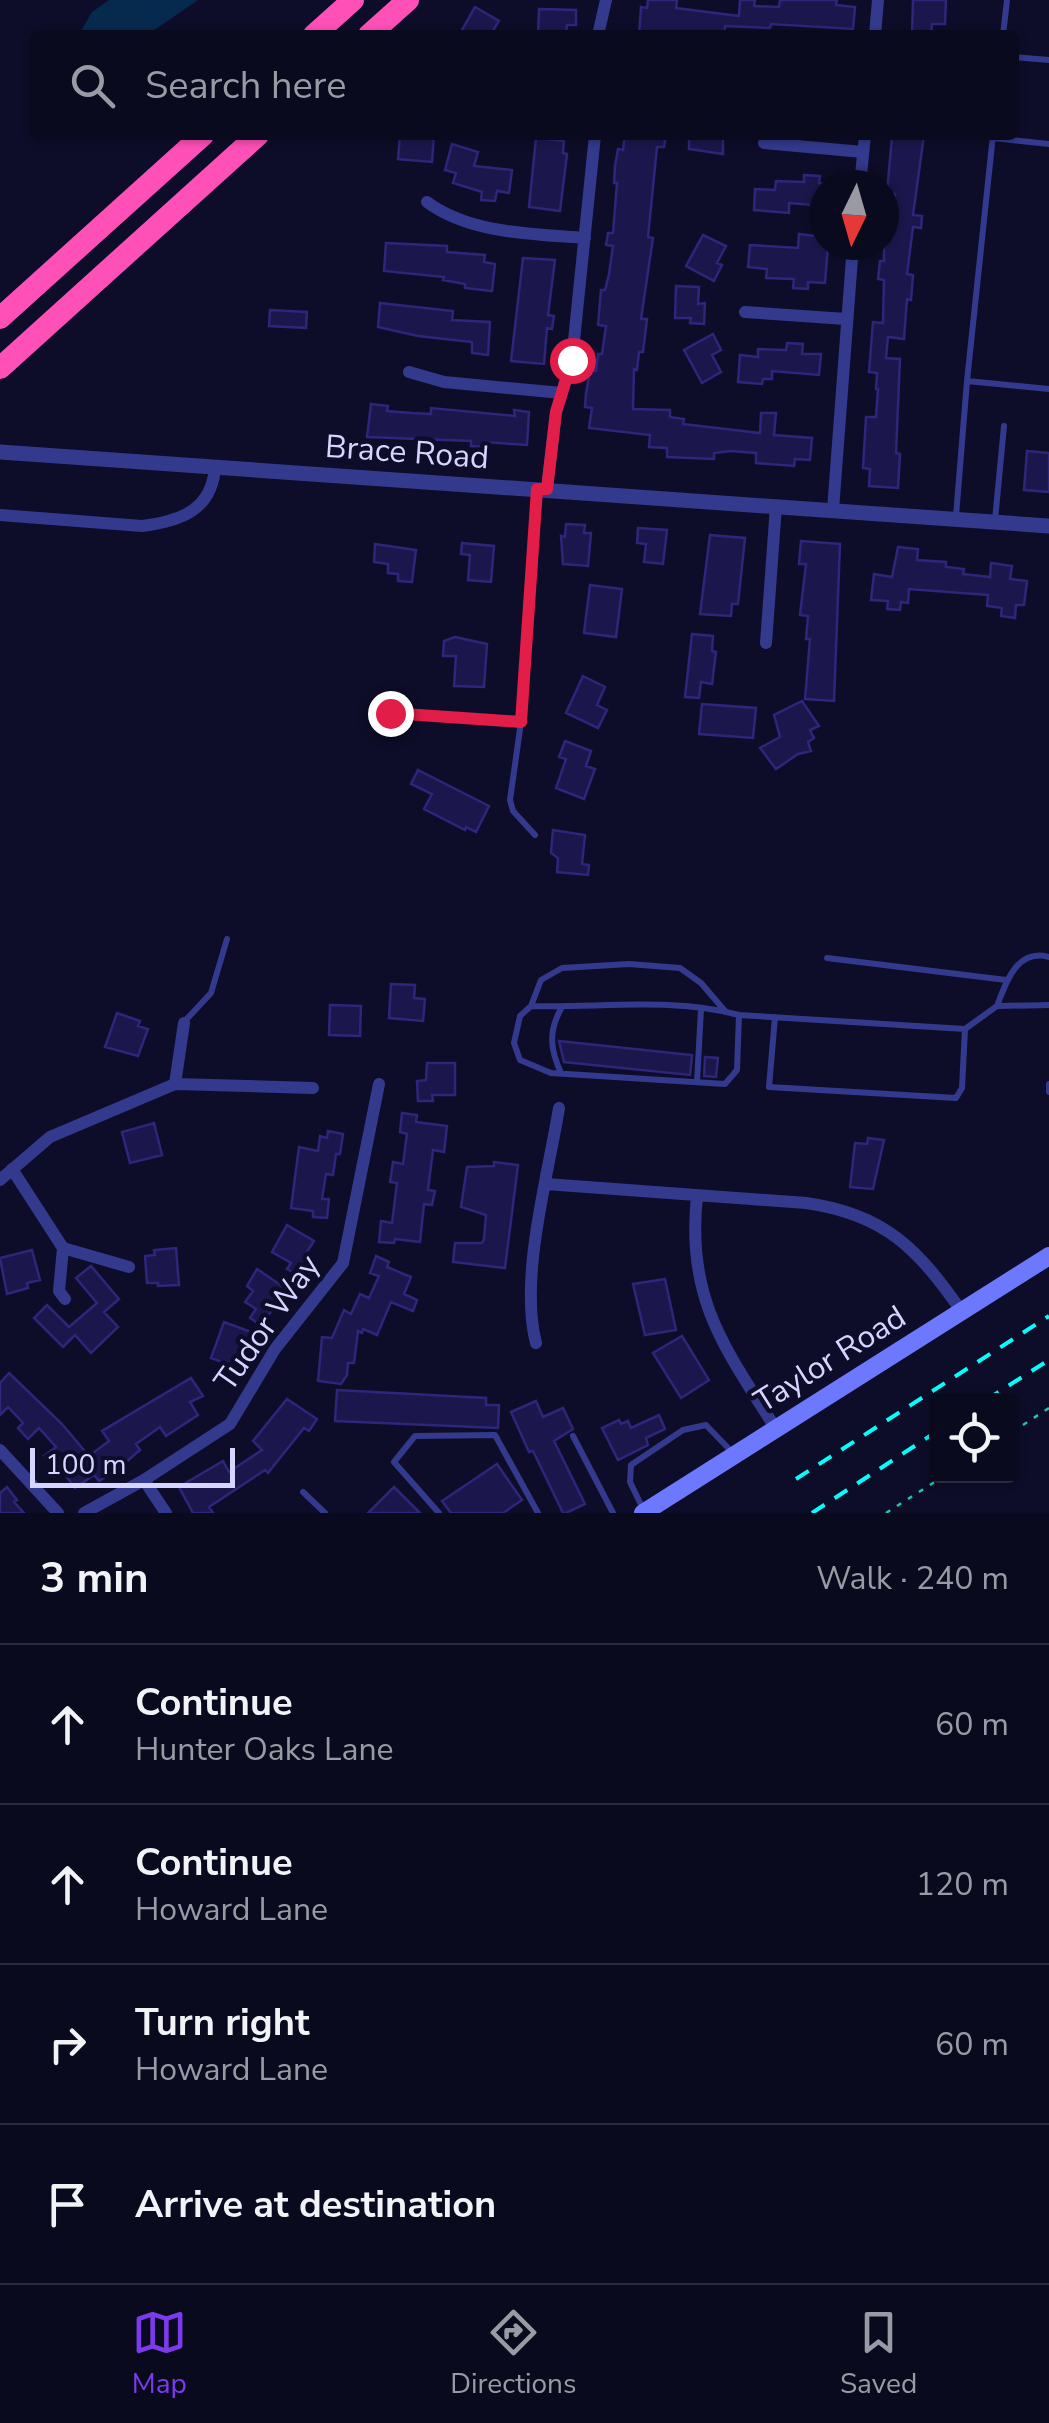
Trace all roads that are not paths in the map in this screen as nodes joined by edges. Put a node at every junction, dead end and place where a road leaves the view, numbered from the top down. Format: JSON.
{"nodes":[{"id":1,"x":353,"y":0,"type":"edge"},
{"id":2,"x":408,"y":0,"type":"edge"},
{"id":3,"x":606,"y":0,"type":"edge"},
{"id":4,"x":878,"y":0,"type":"edge"},
{"id":5,"x":1007,"y":0,"type":"edge"},
{"id":6,"x":320,"y":30,"type":"edge"},
{"id":7,"x":375,"y":30,"type":"edge"},
{"id":8,"x":599,"y":30,"type":"edge"},
{"id":9,"x":875,"y":30,"type":"edge"},
{"id":10,"x":1004,"y":30,"type":"edge"},
{"id":11,"x":1019,"y":57,"type":"edge"},
{"id":12,"x":1049,"y":60,"type":"edge"},
{"id":13,"x":197,"y":140,"type":"edge"},
{"id":14,"x":252,"y":140,"type":"edge"},
{"id":15,"x":595,"y":140,"type":"edge"},
{"id":16,"x":864,"y":140,"type":"edge"},
{"id":17,"x":993,"y":140,"type":"edge"},
{"id":18,"x":1019,"y":140,"type":"edge"},
{"id":19,"x":764,"y":144,"type":"dead end"},
{"id":20,"x":1049,"y":144,"type":"edge"},
{"id":21,"x":863,"y":152,"type":"junction"},
{"id":22,"x":861,"y":170,"type":"edge"},
{"id":23,"x":427,"y":202,"type":"dead end"},
{"id":24,"x":585,"y":238,"type":"junction"},
{"id":25,"x":852,"y":260,"type":"edge"},
{"id":26,"x":745,"y":312,"type":"dead end"},
{"id":27,"x":0,"y":318,"type":"edge"},
{"id":28,"x":846,"y":319,"type":"junction"},
{"id":29,"x":0,"y":368,"type":"edge"},
{"id":30,"x":409,"y":372,"type":"dead end"},
{"id":31,"x":967,"y":381,"type":"junction"},
{"id":32,"x":1049,"y":390,"type":"edge"},
{"id":33,"x":562,"y":393,"type":"junction"},
{"id":34,"x":1004,"y":426,"type":"dead end"},
{"id":35,"x":0,"y":452,"type":"edge"},
{"id":36,"x":215,"y":467,"type":"junction"},
{"id":37,"x":542,"y":489,"type":"junction"},
{"id":38,"x":776,"y":506,"type":"junction"},
{"id":39,"x":833,"y":510,"type":"junction"},
{"id":40,"x":0,"y":515,"type":"edge"},
{"id":41,"x":956,"y":519,"type":"junction"},
{"id":42,"x":995,"y":522,"type":"junction"},
{"id":43,"x":1049,"y":526,"type":"edge"},
{"id":44,"x":766,"y":643,"type":"dead end"},
{"id":45,"x":390,"y":713,"type":"dead end"},
{"id":46,"x":521,"y":722,"type":"junction"},
{"id":47,"x":535,"y":834,"type":"dead end"},
{"id":48,"x":226,"y":939,"type":"dead end"},
{"id":49,"x":1049,"y":957,"type":"edge"},
{"id":50,"x":827,"y":958,"type":"dead end"},
{"id":51,"x":1006,"y":980,"type":"junction"},
{"id":52,"x":1049,"y":1005,"type":"edge"},
{"id":53,"x":531,"y":1006,"type":"junction"},
{"id":54,"x":997,"y":1006,"type":"junction"},
{"id":55,"x":562,"y":1007,"type":"junction"},
{"id":56,"x":701,"y":1008,"type":"junction"},
{"id":57,"x":725,"y":1011,"type":"junction"},
{"id":58,"x":738,"y":1014,"type":"junction"},
{"id":59,"x":775,"y":1017,"type":"junction"},
{"id":60,"x":184,"y":1023,"type":"joint"},
{"id":61,"x":965,"y":1029,"type":"junction"},
{"id":62,"x":561,"y":1074,"type":"junction"},
{"id":63,"x":698,"y":1082,"type":"junction"},
{"id":64,"x":175,"y":1084,"type":"junction"},
{"id":65,"x":379,"y":1084,"type":"dead end"},
{"id":66,"x":1049,"y":1084,"type":"edge"},
{"id":67,"x":312,"y":1088,"type":"dead end"},
{"id":68,"x":1049,"y":1092,"type":"edge"},
{"id":69,"x":559,"y":1108,"type":"dead end"},
{"id":70,"x":12,"y":1170,"type":"junction"},
{"id":71,"x":0,"y":1180,"type":"edge"},
{"id":72,"x":546,"y":1184,"type":"junction"},
{"id":73,"x":698,"y":1196,"type":"junction"},
{"id":74,"x":63,"y":1248,"type":"junction"},
{"id":75,"x":1049,"y":1256,"type":"edge"},
{"id":76,"x":129,"y":1267,"type":"dead end"},
{"id":77,"x":65,"y":1300,"type":"dead end"},
{"id":78,"x":962,"y":1312,"type":"junction"},
{"id":79,"x":536,"y":1343,"type":"dead end"},
{"id":80,"x":776,"y":1429,"type":"junction"},
{"id":81,"x":572,"y":1436,"type":"dead end"},
{"id":82,"x":0,"y":1450,"type":"edge"},
{"id":83,"x":734,"y":1454,"type":"junction"},
{"id":84,"x":144,"y":1480,"type":"junction"},
{"id":85,"x":302,"y":1492,"type":"dead end"},
{"id":86,"x":643,"y":1512,"type":"edge"},
{"id":87,"x":58,"y":1513,"type":"edge"},
{"id":88,"x":84,"y":1513,"type":"edge"},
{"id":89,"x":166,"y":1513,"type":"edge"},
{"id":90,"x":325,"y":1513,"type":"edge"},
{"id":91,"x":438,"y":1513,"type":"edge"},
{"id":92,"x":538,"y":1513,"type":"edge"},
{"id":93,"x":613,"y":1513,"type":"edge"}],
"edges":[{"from":1,"to":6,"type":"highway"},
{"from":2,"to":7,"type":"highway"},
{"from":3,"to":8,"type":"street"},
{"from":4,"to":9,"type":"street"},
{"from":5,"to":10,"type":"lane"},
{"from":11,"to":12,"type":"lane"},
{"from":13,"to":27,"type":"highway"},
{"from":14,"to":29,"type":"highway"},
{"from":15,"to":24,"type":"street"},
{"from":16,"to":21,"type":"street"},
{"from":17,"to":31,"type":"lane"},
{"from":18,"to":20,"type":"lane"},
{"from":19,"to":21,"type":"street"},
{"from":21,"to":22,"type":"street"},
{"from":23,"to":24,"type":"street"},
{"from":24,"to":33,"type":"street"},
{"from":25,"to":28,"type":"street"},
{"from":26,"to":28,"type":"street"},
{"from":28,"to":39,"type":"street"},
{"from":30,"to":33,"type":"street"},
{"from":31,"to":32,"type":"lane"},
{"from":31,"to":41,"type":"lane"},
{"from":33,"to":37,"type":"street"},
{"from":34,"to":42,"type":"lane"},
{"from":35,"to":36,"type":"street","name":"Brace Road"},
{"from":36,"to":37,"type":"street","name":"Brace Road"},
{"from":36,"to":40,"type":"street"},
{"from":37,"to":38,"type":"street","name":"Brace Road"},
{"from":37,"to":46,"type":"lane"},
{"from":38,"to":39,"type":"street","name":"Brace Road"},
{"from":38,"to":44,"type":"street"},
{"from":39,"to":41,"type":"street","name":"Brace Road"},
{"from":41,"to":42,"type":"street","name":"Brace Road"},
{"from":42,"to":43,"type":"street","name":"Brace Road"},
{"from":45,"to":46,"type":"lane"},
{"from":46,"to":47,"type":"lane"},
{"from":48,"to":60,"type":"lane"},
{"from":49,"to":51,"type":"lane"},
{"from":50,"to":51,"type":"lane"},
{"from":51,"to":54,"type":"lane"},
{"from":52,"to":54,"type":"lane"},
{"from":53,"to":55,"type":"lane"},
{"from":53,"to":57,"type":"lane"},
{"from":53,"to":62,"type":"lane"},
{"from":54,"to":61,"type":"lane"},
{"from":55,"to":56,"type":"lane"},
{"from":55,"to":62,"type":"lane"},
{"from":56,"to":57,"type":"lane"},
{"from":56,"to":63,"type":"lane"},
{"from":57,"to":58,"type":"lane"},
{"from":58,"to":59,"type":"lane"},
{"from":58,"to":63,"type":"lane"},
{"from":59,"to":61,"type":"lane"},
{"from":59,"to":61,"type":"lane"},
{"from":60,"to":64,"type":"street"},
{"from":62,"to":63,"type":"lane"},
{"from":64,"to":67,"type":"street"},
{"from":64,"to":70,"type":"street"},
{"from":65,"to":84,"type":"street","name":"Tudor Way"},
{"from":66,"to":68,"type":"lane"},
{"from":69,"to":72,"type":"street"},
{"from":70,"to":71,"type":"street"},
{"from":70,"to":74,"type":"street"},
{"from":72,"to":73,"type":"street"},
{"from":72,"to":79,"type":"street"},
{"from":73,"to":78,"type":"street"},
{"from":73,"to":80,"type":"street"},
{"from":74,"to":76,"type":"street"},
{"from":74,"to":77,"type":"street"},
{"from":75,"to":78,"type":"main road","name":"Taylor Road"},
{"from":78,"to":80,"type":"main road","name":"Taylor Road"},
{"from":80,"to":83,"type":"main road","name":"Taylor Road"},
{"from":81,"to":93,"type":"lane"},
{"from":82,"to":87,"type":"street"},
{"from":83,"to":86,"type":"main road","name":"Taylor Road"},
{"from":83,"to":86,"type":"lane"},
{"from":84,"to":88,"type":"street","name":"Tudor Way"},
{"from":84,"to":89,"type":"street"},
{"from":85,"to":90,"type":"lane"},
{"from":91,"to":92,"type":"lane"}]}
